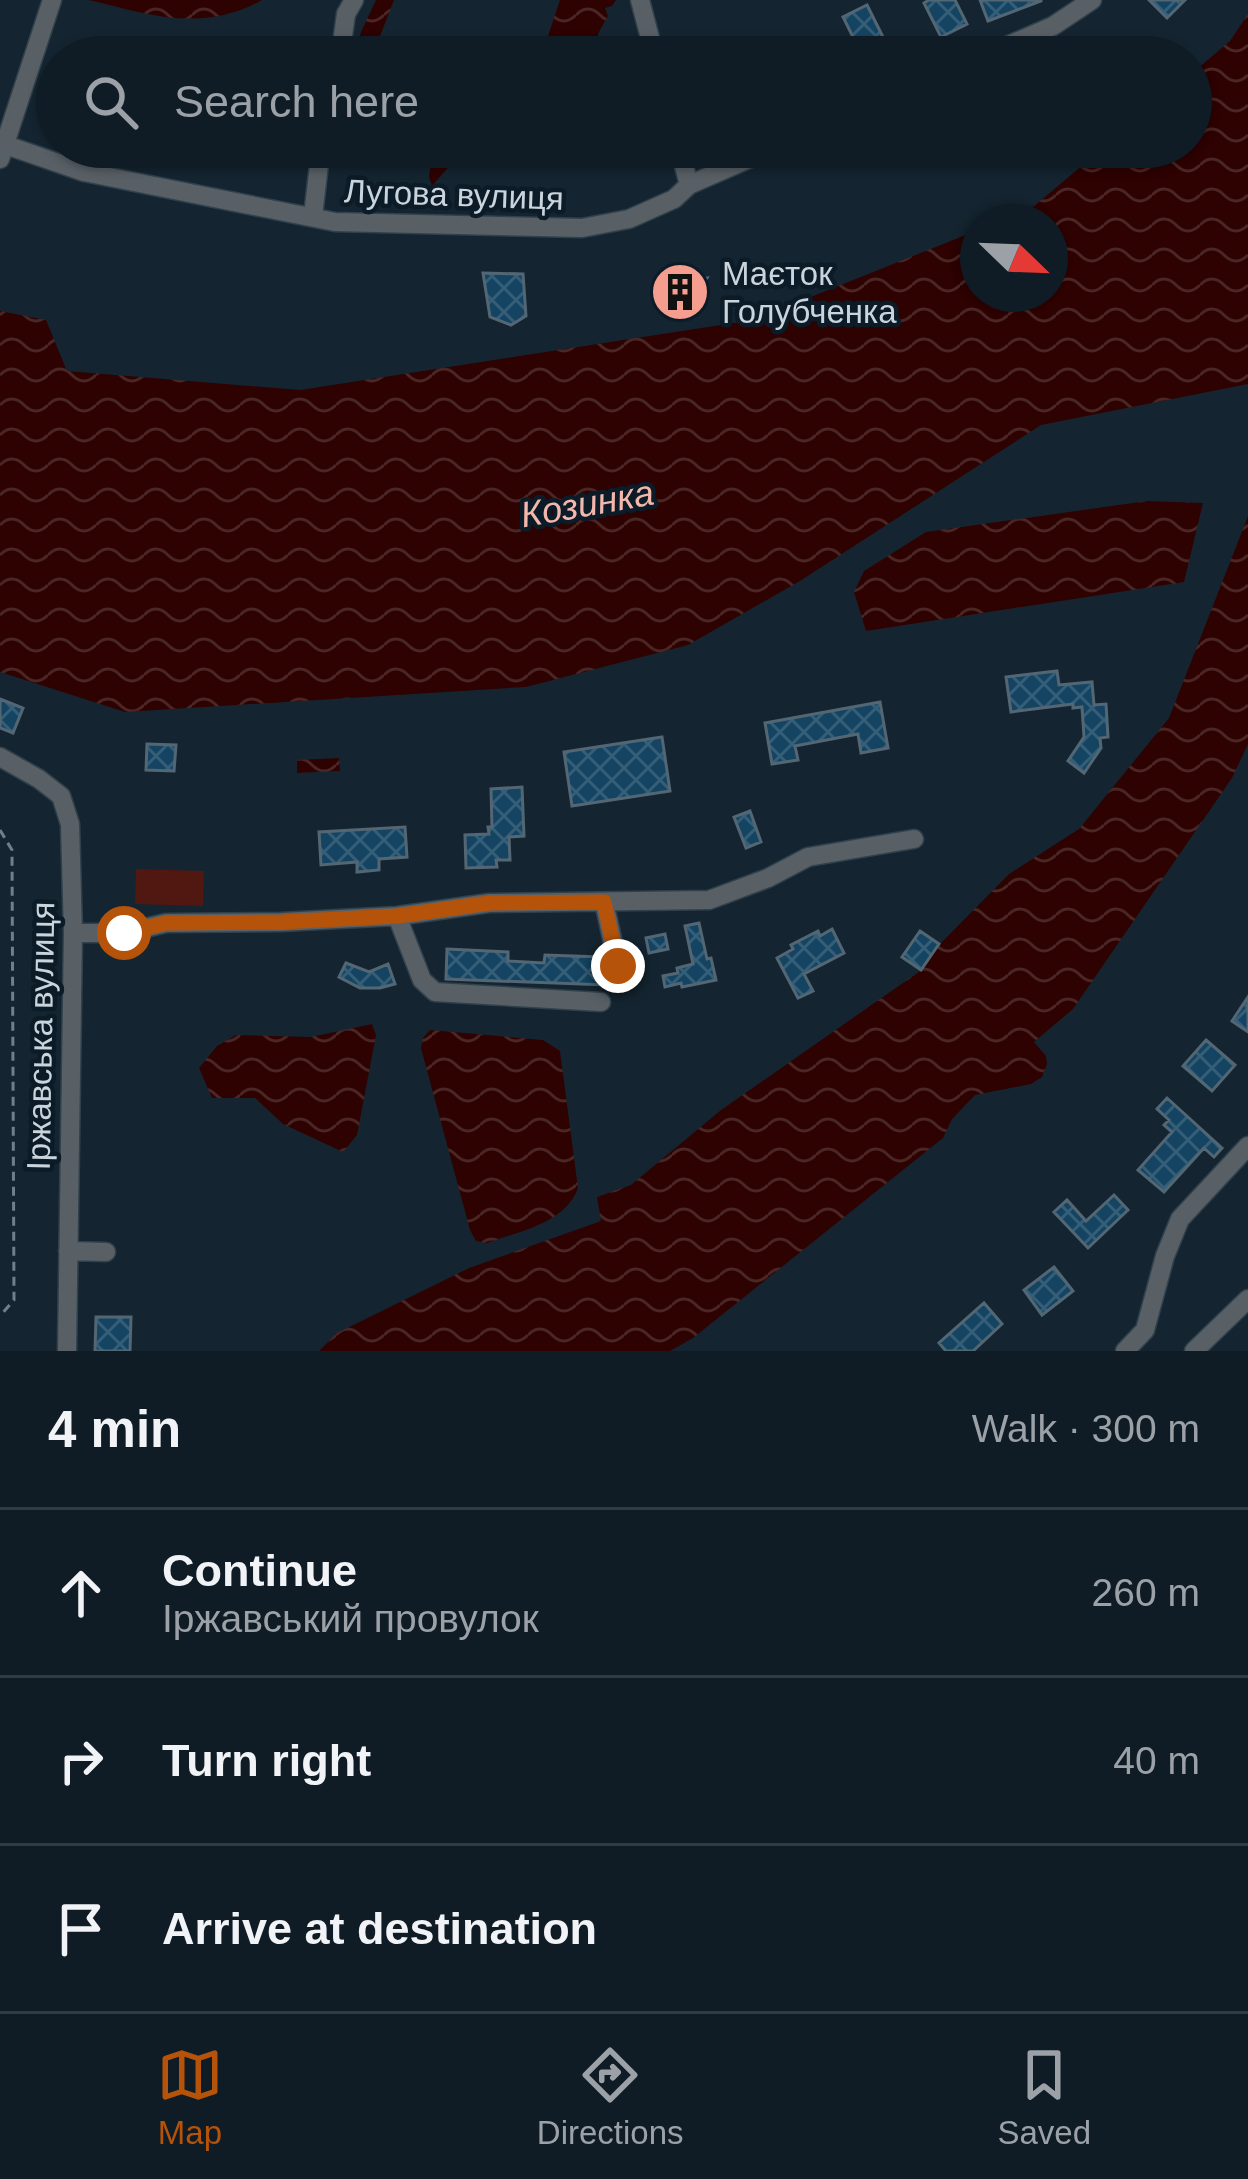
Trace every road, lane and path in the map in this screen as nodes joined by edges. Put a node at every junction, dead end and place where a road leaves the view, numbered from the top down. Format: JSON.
{"nodes":[{"id":1,"x":52,"y":0,"type":"edge"},
{"id":2,"x":354,"y":0,"type":"edge"},
{"id":3,"x":640,"y":0,"type":"edge"},
{"id":4,"x":1092,"y":0,"type":"edge"},
{"id":5,"x":1064,"y":8,"type":"edge"},
{"id":6,"x":40,"y":36,"type":"edge"},
{"id":7,"x":343,"y":36,"type":"edge"},
{"id":8,"x":649,"y":36,"type":"edge"},
{"id":9,"x":1017,"y":36,"type":"edge"},
{"id":10,"x":36,"y":47,"type":"edge"},
{"id":11,"x":1,"y":149,"type":"edge"},
{"id":12,"x":36,"y":159,"type":"edge"},
{"id":13,"x":70,"y":168,"type":"edge"},
{"id":14,"x":85,"y":168,"type":"edge"},
{"id":15,"x":319,"y":168,"type":"edge"},
{"id":16,"x":684,"y":168,"type":"edge"},
{"id":17,"x":727,"y":168,"type":"edge"},
{"id":18,"x":84,"y":172,"type":"junction"},
{"id":19,"x":688,"y":185,"type":"junction"},
{"id":20,"x":313,"y":216,"type":"junction"},
{"id":21,"x":0,"y":757,"type":"edge"},
{"id":22,"x":0,"y":830,"type":"edge"},
{"id":23,"x":914,"y":839,"type":"dead end"},
{"id":24,"x":604,"y":902,"type":"junction"},
{"id":25,"x":397,"y":916,"type":"junction"},
{"id":26,"x":73,"y":933,"type":"junction"},
{"id":27,"x":618,"y":966,"type":"dead end"},
{"id":28,"x":601,"y":1002,"type":"dead end"},
{"id":29,"x":1248,"y":1146,"type":"edge"},
{"id":30,"x":68,"y":1251,"type":"junction"},
{"id":31,"x":106,"y":1252,"type":"dead end"},
{"id":32,"x":1248,"y":1299,"type":"edge"},
{"id":33,"x":0,"y":1316,"type":"edge"},
{"id":34,"x":67,"y":1351,"type":"edge"},
{"id":35,"x":1125,"y":1351,"type":"edge"},
{"id":36,"x":1194,"y":1351,"type":"edge"}],
"edges":[{"from":1,"to":6,"type":"street"},
{"from":2,"to":7,"type":"street"},
{"from":3,"to":8,"type":"street"},
{"from":4,"to":5,"type":"street"},
{"from":5,"to":9,"type":"street"},
{"from":10,"to":11,"type":"street"},
{"from":11,"to":12,"type":"street","name":"Лугова вулиця"},
{"from":13,"to":18,"type":"street","name":"Лугова вулиця"},
{"from":14,"to":18,"type":"street"},
{"from":15,"to":20,"type":"street"},
{"from":16,"to":19,"type":"street"},
{"from":17,"to":19,"type":"street","name":"Лугова вулиця"},
{"from":18,"to":20,"type":"street","name":"Лугова вулиця"},
{"from":19,"to":20,"type":"street","name":"Лугова вулиця"},
{"from":21,"to":26,"type":"street","name":"Іржавська вулиця"},
{"from":22,"to":33,"type":"path"},
{"from":23,"to":24,"type":"street"},
{"from":24,"to":25,"type":"street"},
{"from":24,"to":27,"type":"street"},
{"from":25,"to":26,"type":"street"},
{"from":25,"to":28,"type":"street"},
{"from":26,"to":30,"type":"street","name":"Іржавська вулиця"},
{"from":29,"to":35,"type":"street"},
{"from":30,"to":31,"type":"street"},
{"from":30,"to":34,"type":"street","name":"Іржавська вулиця"},
{"from":32,"to":36,"type":"street"}]}
